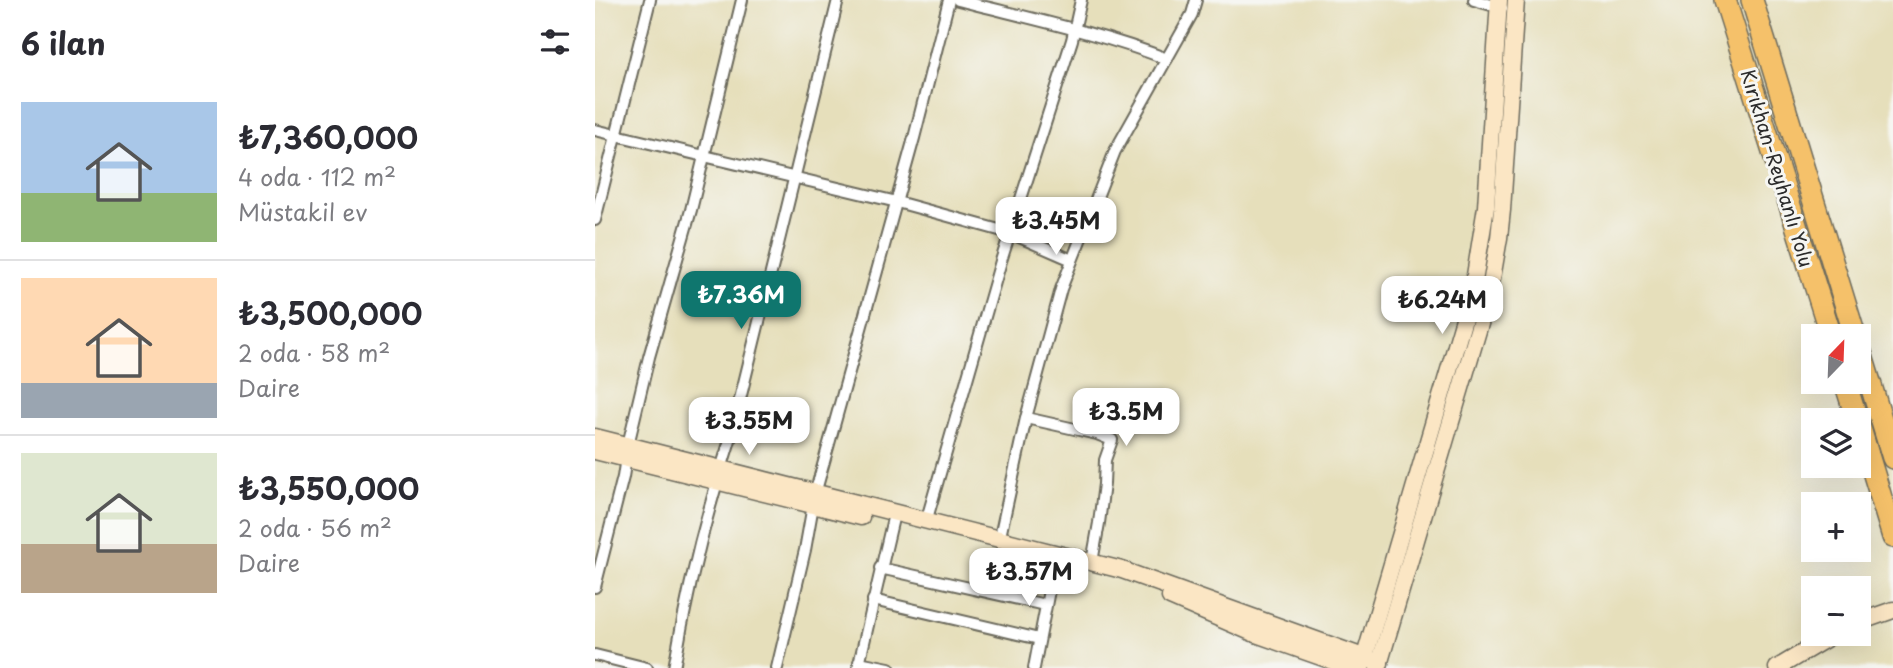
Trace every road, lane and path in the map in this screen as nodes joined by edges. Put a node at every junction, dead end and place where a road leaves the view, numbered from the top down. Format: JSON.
{"nodes":[{"id":1,"x":650,"y":0,"type":"edge"},
{"id":2,"x":742,"y":0,"type":"edge"},
{"id":3,"x":838,"y":0,"type":"edge"},
{"id":4,"x":949,"y":0,"type":"edge"},
{"id":5,"x":958,"y":0,"type":"edge"},
{"id":6,"x":1081,"y":0,"type":"edge"},
{"id":7,"x":1196,"y":0,"type":"edge"},
{"id":8,"x":1474,"y":0,"type":"edge"},
{"id":9,"x":1725,"y":0,"type":"edge"},
{"id":10,"x":1752,"y":0,"type":"edge"},
{"id":11,"x":1498,"y":4,"type":"edge"},
{"id":12,"x":1515,"y":6,"type":"edge"},
{"id":13,"x":1074,"y":31,"type":"junction"},
{"id":14,"x":1167,"y":58,"type":"junction"},
{"id":15,"x":595,"y":130,"type":"edge"},
{"id":16,"x":616,"y":135,"type":"junction"},
{"id":17,"x":704,"y":156,"type":"junction"},
{"id":18,"x":796,"y":178,"type":"junction"},
{"id":19,"x":897,"y":202,"type":"junction"},
{"id":20,"x":595,"y":220,"type":"edge"},
{"id":21,"x":1010,"y":233,"type":"junction"},
{"id":22,"x":1072,"y":260,"type":"junction"},
{"id":23,"x":1827,"y":324,"type":"edge"},
{"id":24,"x":1851,"y":324,"type":"edge"},
{"id":25,"x":1871,"y":386,"type":"edge"},
{"id":26,"x":1026,"y":418,"type":"junction"},
{"id":27,"x":595,"y":437,"type":"edge"},
{"id":28,"x":595,"y":451,"type":"edge"},
{"id":29,"x":627,"y":452,"type":"junction"},
{"id":30,"x":1893,"y":458,"type":"edge"},
{"id":31,"x":1871,"y":465,"type":"edge"},
{"id":32,"x":720,"y":475,"type":"junction"},
{"id":33,"x":814,"y":499,"type":"junction"},
{"id":34,"x":893,"y":519,"type":"junction"},
{"id":35,"x":926,"y":522,"type":"junction"},
{"id":36,"x":1893,"y":537,"type":"edge"},
{"id":37,"x":999,"y":541,"type":"junction"},
{"id":38,"x":1055,"y":560,"type":"junction"},
{"id":39,"x":1091,"y":562,"type":"junction"},
{"id":40,"x":880,"y":569,"type":"junction"},
{"id":41,"x":595,"y":587,"type":"edge"},
{"id":42,"x":873,"y":600,"type":"junction"},
{"id":43,"x":1045,"y":605,"type":"junction"},
{"id":44,"x":1893,"y":610,"type":"edge"},
{"id":45,"x":1871,"y":618,"type":"edge"},
{"id":46,"x":1039,"y":639,"type":"junction"},
{"id":47,"x":1814,"y":646,"type":"edge"},
{"id":48,"x":595,"y":655,"type":"edge"},
{"id":49,"x":858,"y":665,"type":"edge"},
{"id":50,"x":1367,"y":665,"type":"edge"},
{"id":51,"x":647,"y":668,"type":"edge"},
{"id":52,"x":674,"y":668,"type":"edge"},
{"id":53,"x":777,"y":668,"type":"edge"},
{"id":54,"x":888,"y":668,"type":"edge"},
{"id":55,"x":1034,"y":668,"type":"edge"},
{"id":56,"x":1777,"y":668,"type":"edge"}],
"edges":[{"from":1,"to":16,"type":"street"},
{"from":2,"to":17,"type":"street"},
{"from":3,"to":18,"type":"street"},
{"from":4,"to":19,"type":"street"},
{"from":5,"to":13,"type":"street"},
{"from":6,"to":13,"type":"street"},
{"from":7,"to":14,"type":"street"},
{"from":8,"to":11,"type":"street"},
{"from":9,"to":23,"type":"highway","name":"Kırıkhan-Reyhanlı Yolu"},
{"from":10,"to":24,"type":"highway","name":"Kırıkhan-Reyhanlı Yolu"},
{"from":11,"to":12,"type":"street"},
{"from":11,"to":50,"type":"street"},
{"from":12,"to":50,"type":"street"},
{"from":13,"to":14,"type":"street"},
{"from":13,"to":21,"type":"street"},
{"from":14,"to":22,"type":"street"},
{"from":15,"to":16,"type":"street"},
{"from":16,"to":17,"type":"street"},
{"from":16,"to":20,"type":"street"},
{"from":17,"to":18,"type":"street"},
{"from":17,"to":29,"type":"street"},
{"from":18,"to":19,"type":"street"},
{"from":18,"to":32,"type":"street"},
{"from":19,"to":21,"type":"street"},
{"from":19,"to":33,"type":"street"},
{"from":21,"to":22,"type":"street"},
{"from":21,"to":35,"type":"street"},
{"from":22,"to":26,"type":"street"},
{"from":25,"to":30,"type":"highway"},
{"from":26,"to":37,"type":"street"},
{"from":26,"to":39,"type":"street"},
{"from":27,"to":29,"type":"street"},
{"from":28,"to":29,"type":"street"},
{"from":29,"to":32,"type":"street"},
{"from":29,"to":41,"type":"street"},
{"from":31,"to":36,"type":"highway"},
{"from":32,"to":33,"type":"street"},
{"from":32,"to":52,"type":"street"},
{"from":33,"to":34,"type":"street"},
{"from":33,"to":53,"type":"street"},
{"from":34,"to":35,"type":"street"},
{"from":34,"to":38,"type":"street"},
{"from":34,"to":40,"type":"street"},
{"from":35,"to":37,"type":"street"},
{"from":37,"to":38,"type":"street"},
{"from":38,"to":39,"type":"street"},
{"from":38,"to":43,"type":"street"},
{"from":38,"to":50,"type":"street"},
{"from":39,"to":50,"type":"street"},
{"from":40,"to":42,"type":"street"},
{"from":40,"to":43,"type":"street"},
{"from":42,"to":46,"type":"street"},
{"from":42,"to":49,"type":"street"},
{"from":43,"to":46,"type":"street"},
{"from":44,"to":45,"type":"street"},
{"from":46,"to":55,"type":"street"},
{"from":47,"to":56,"type":"street"},
{"from":48,"to":51,"type":"street"},
{"from":49,"to":54,"type":"street"}]}
